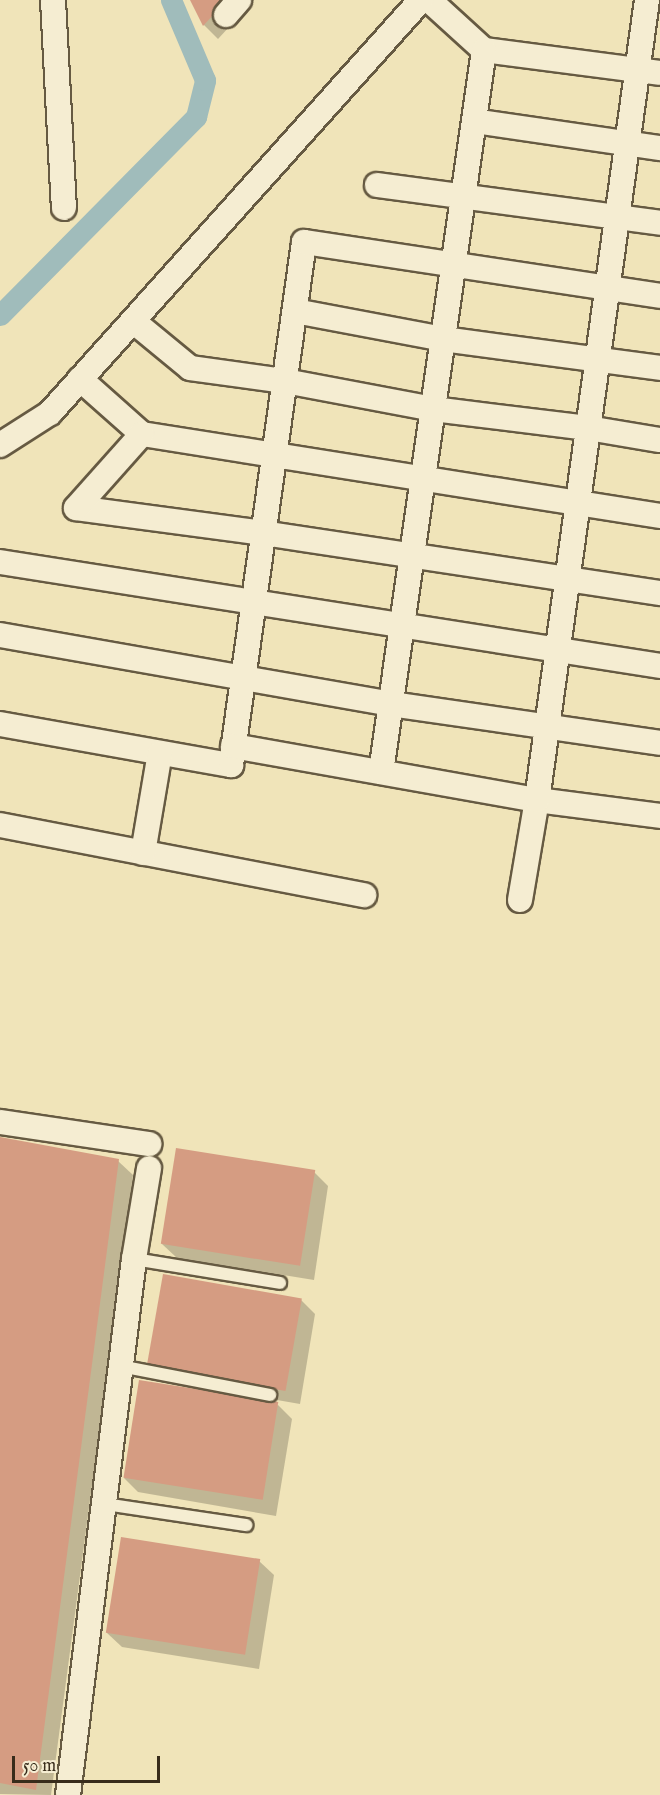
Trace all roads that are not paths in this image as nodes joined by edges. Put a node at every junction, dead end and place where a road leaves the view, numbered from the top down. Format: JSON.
{"nodes":[{"id":1,"x":53,"y":0,"type":"edge"},
{"id":2,"x":421,"y":0,"type":"edge"},
{"id":3,"x":429,"y":0,"type":"edge"},
{"id":4,"x":647,"y":0,"type":"edge"},
{"id":5,"x":484,"y":50,"type":"junction"},
{"id":6,"x":649,"y":72,"type":"edge"},
{"id":7,"x":474,"y":121,"type":"junction"},
{"id":8,"x":627,"y":143,"type":"junction"},
{"id":9,"x":660,"y":148,"type":"edge"},
{"id":10,"x":377,"y":185,"type":"dead end"},
{"id":11,"x":463,"y":196,"type":"junction"},
{"id":12,"x":64,"y":208,"type":"dead end"},
{"id":13,"x":617,"y":218,"type":"junction"},
{"id":14,"x":660,"y":223,"type":"edge"},
{"id":15,"x":453,"y":265,"type":"junction"},
{"id":16,"x":608,"y":288,"type":"junction"},
{"id":17,"x":660,"y":296,"type":"edge"},
{"id":18,"x":295,"y":311,"type":"junction"},
{"id":19,"x":133,"y":321,"type":"junction"},
{"id":20,"x":443,"y":339,"type":"junction"},
{"id":21,"x":598,"y":358,"type":"junction"},
{"id":22,"x":660,"y":368,"type":"edge"},
{"id":23,"x":80,"y":379,"type":"junction"},
{"id":24,"x":285,"y":381,"type":"junction"},
{"id":25,"x":433,"y":409,"type":"junction"},
{"id":26,"x":588,"y":428,"type":"junction"},
{"id":27,"x":142,"y":434,"type":"junction"},
{"id":28,"x":660,"y":440,"type":"edge"},
{"id":29,"x":0,"y":445,"type":"edge"},
{"id":30,"x":274,"y":455,"type":"junction"},
{"id":31,"x":423,"y":478,"type":"junction"},
{"id":32,"x":578,"y":503,"type":"junction"},
{"id":33,"x":660,"y":516,"type":"edge"},
{"id":34,"x":263,"y":533,"type":"junction"},
{"id":35,"x":412,"y":555,"type":"junction"},
{"id":36,"x":0,"y":562,"type":"edge"},
{"id":37,"x":568,"y":579,"type":"junction"},
{"id":38,"x":660,"y":593,"type":"edge"},
{"id":39,"x":254,"y":602,"type":"junction"},
{"id":40,"x":402,"y":625,"type":"junction"},
{"id":41,"x":0,"y":635,"type":"edge"},
{"id":42,"x":558,"y":650,"type":"junction"},
{"id":43,"x":660,"y":666,"type":"edge"},
{"id":44,"x":242,"y":678,"type":"junction"},
{"id":45,"x":390,"y":704,"type":"junction"},
{"id":46,"x":0,"y":724,"type":"edge"},
{"id":47,"x":547,"y":728,"type":"junction"},
{"id":48,"x":660,"y":743,"type":"edge"},
{"id":49,"x":233,"y":746,"type":"junction"},
{"id":50,"x":159,"y":753,"type":"junction"},
{"id":51,"x":381,"y":772,"type":"junction"},
{"id":52,"x":537,"y":800,"type":"junction"},
{"id":53,"x":660,"y":816,"type":"edge"},
{"id":54,"x":0,"y":825,"type":"edge"},
{"id":55,"x":143,"y":853,"type":"junction"},
{"id":56,"x":364,"y":895,"type":"dead end"},
{"id":57,"x":520,"y":900,"type":"dead end"},
{"id":58,"x":0,"y":1122,"type":"edge"},
{"id":59,"x":149,"y":1144,"type":"dead end"},
{"id":60,"x":150,"y":1168,"type":"dead end"},
{"id":61,"x":134,"y":1259,"type":"junction"},
{"id":62,"x":280,"y":1283,"type":"dead end"},
{"id":63,"x":120,"y":1366,"type":"junction"},
{"id":64,"x":270,"y":1395,"type":"dead end"},
{"id":65,"x":105,"y":1504,"type":"junction"},
{"id":66,"x":246,"y":1525,"type":"dead end"},
{"id":67,"x":68,"y":1795,"type":"edge"}],
"edges":[{"from":1,"to":12,"type":"street"},
{"from":2,"to":19,"type":"street"},
{"from":3,"to":5,"type":"street"},
{"from":4,"to":6,"type":"street"},
{"from":5,"to":6,"type":"street"},
{"from":5,"to":7,"type":"street"},
{"from":6,"to":8,"type":"street"},
{"from":7,"to":8,"type":"street"},
{"from":7,"to":11,"type":"street"},
{"from":8,"to":9,"type":"street"},
{"from":8,"to":13,"type":"street"},
{"from":10,"to":11,"type":"street"},
{"from":11,"to":13,"type":"street"},
{"from":11,"to":15,"type":"street"},
{"from":13,"to":14,"type":"street"},
{"from":13,"to":16,"type":"street"},
{"from":15,"to":16,"type":"street"},
{"from":15,"to":18,"type":"street"},
{"from":15,"to":20,"type":"street"},
{"from":16,"to":17,"type":"street"},
{"from":16,"to":21,"type":"street"},
{"from":18,"to":20,"type":"street"},
{"from":18,"to":24,"type":"street"},
{"from":19,"to":23,"type":"street"},
{"from":19,"to":24,"type":"street"},
{"from":20,"to":21,"type":"street"},
{"from":20,"to":25,"type":"street"},
{"from":21,"to":22,"type":"street"},
{"from":21,"to":26,"type":"street"},
{"from":23,"to":27,"type":"street"},
{"from":23,"to":29,"type":"street"},
{"from":24,"to":25,"type":"street"},
{"from":24,"to":30,"type":"street"},
{"from":25,"to":26,"type":"street"},
{"from":25,"to":31,"type":"street"},
{"from":26,"to":28,"type":"street"},
{"from":26,"to":32,"type":"street"},
{"from":27,"to":30,"type":"street"},
{"from":27,"to":34,"type":"street"},
{"from":30,"to":31,"type":"street"},
{"from":30,"to":34,"type":"street"},
{"from":31,"to":32,"type":"street"},
{"from":31,"to":35,"type":"street"},
{"from":32,"to":33,"type":"street"},
{"from":32,"to":37,"type":"street"},
{"from":34,"to":35,"type":"street"},
{"from":34,"to":39,"type":"street"},
{"from":35,"to":37,"type":"street"},
{"from":35,"to":40,"type":"street"},
{"from":36,"to":39,"type":"street"},
{"from":37,"to":38,"type":"street"},
{"from":37,"to":42,"type":"street"},
{"from":39,"to":40,"type":"street"},
{"from":39,"to":44,"type":"street"},
{"from":40,"to":42,"type":"street"},
{"from":40,"to":45,"type":"street"},
{"from":41,"to":44,"type":"street"},
{"from":42,"to":43,"type":"street"},
{"from":42,"to":47,"type":"street"},
{"from":44,"to":45,"type":"street"},
{"from":44,"to":49,"type":"street"},
{"from":45,"to":47,"type":"street"},
{"from":45,"to":51,"type":"street"},
{"from":46,"to":50,"type":"street"},
{"from":47,"to":48,"type":"street"},
{"from":47,"to":52,"type":"street"},
{"from":49,"to":50,"type":"street"},
{"from":49,"to":51,"type":"street"},
{"from":50,"to":55,"type":"street"},
{"from":51,"to":52,"type":"street"},
{"from":52,"to":53,"type":"street"},
{"from":52,"to":57,"type":"street"},
{"from":54,"to":55,"type":"street"},
{"from":55,"to":56,"type":"street"},
{"from":58,"to":59,"type":"street"},
{"from":60,"to":61,"type":"street"},
{"from":61,"to":62,"type":"lane"},
{"from":61,"to":63,"type":"street"},
{"from":63,"to":64,"type":"lane"},
{"from":63,"to":65,"type":"street"},
{"from":65,"to":66,"type":"lane"},
{"from":65,"to":67,"type":"street"}]}
